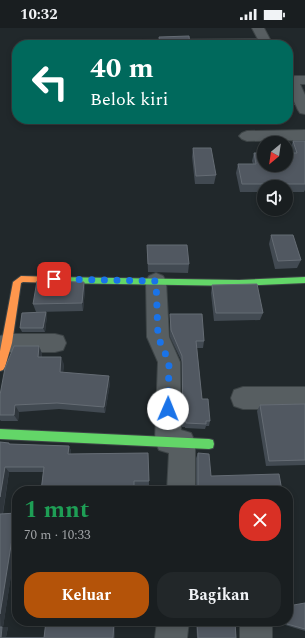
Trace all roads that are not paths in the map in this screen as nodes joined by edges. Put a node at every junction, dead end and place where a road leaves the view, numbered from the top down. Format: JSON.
{"nodes":[{"id":1,"x":258,"y":28,"type":"edge"},
{"id":2,"x":264,"y":40,"type":"edge"},
{"id":3,"x":293,"y":84,"type":"edge"},
{"id":4,"x":305,"y":110,"type":"edge"},
{"id":5,"x":305,"y":135,"type":"edge"},
{"id":6,"x":247,"y":136,"type":"dead end"},
{"id":7,"x":305,"y":280,"type":"edge"},
{"id":8,"x":156,"y":281,"type":"junction"},
{"id":9,"x":7,"y":342,"type":"junction"},
{"id":10,"x":55,"y":343,"type":"dead end"},
{"id":11,"x":0,"y":367,"type":"edge"},
{"id":12,"x":243,"y":398,"type":"dead end"},
{"id":13,"x":305,"y":398,"type":"edge"},
{"id":14,"x":0,"y":434,"type":"edge"},
{"id":15,"x":175,"y":441,"type":"junction"},
{"id":16,"x":209,"y":444,"type":"dead end"},
{"id":17,"x":180,"y":486,"type":"edge"},
{"id":18,"x":172,"y":626,"type":"edge"},
{"id":19,"x":256,"y":626,"type":"edge"},
{"id":20,"x":171,"y":638,"type":"edge"},
{"id":21,"x":256,"y":638,"type":"edge"}],
"edges":[{"from":1,"to":2,"type":"street"},
{"from":3,"to":4,"type":"street"},
{"from":5,"to":6,"type":"street"},
{"from":7,"to":8,"type":"street"},
{"from":8,"to":9,"type":"street"},
{"from":8,"to":15,"type":"street"},
{"from":9,"to":10,"type":"street"},
{"from":9,"to":11,"type":"street"},
{"from":12,"to":13,"type":"street"},
{"from":14,"to":15,"type":"street"},
{"from":15,"to":16,"type":"street"},
{"from":15,"to":17,"type":"street"},
{"from":18,"to":20,"type":"street"},
{"from":19,"to":21,"type":"street"}]}
